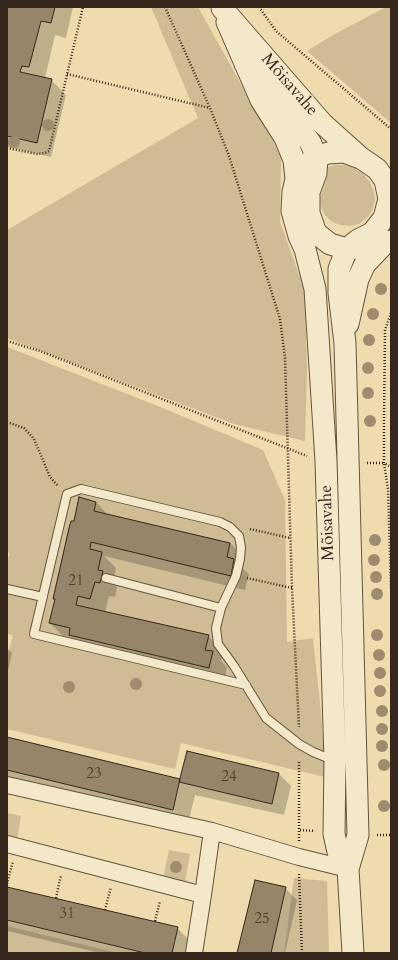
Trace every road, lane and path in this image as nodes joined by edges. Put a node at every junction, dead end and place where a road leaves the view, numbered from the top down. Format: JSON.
{"nodes":[{"id":1,"x":84,"y":7,"type":"edge"},
{"id":2,"x":165,"y":7,"type":"edge"},
{"id":3,"x":259,"y":7,"type":"edge"},
{"id":4,"x":221,"y":8,"type":"edge"},
{"id":5,"x":244,"y":64,"type":"junction"},
{"id":6,"x":67,"y":74,"type":"junction"},
{"id":7,"x":210,"y":108,"type":"junction"},
{"id":8,"x":391,"y":129,"type":"edge"},
{"id":9,"x":7,"y":148,"type":"edge"},
{"id":10,"x":317,"y":157,"type":"junction"},
{"id":11,"x":376,"y":165,"type":"edge"},
{"id":12,"x":296,"y":179,"type":"junction"},
{"id":13,"x":387,"y":242,"type":"edge"},
{"id":14,"x":347,"y":249,"type":"junction"},
{"id":15,"x":391,"y":313,"type":"edge"},
{"id":16,"x":7,"y":341,"type":"edge"},
{"id":17,"x":345,"y":343,"type":"junction"},
{"id":18,"x":7,"y":422,"type":"edge"},
{"id":19,"x":288,"y":449,"type":"junction"},
{"id":20,"x":311,"y":458,"type":"dead end"},
{"id":21,"x":361,"y":463,"type":"dead end"},
{"id":22,"x":384,"y":463,"type":"junction"},
{"id":23,"x":391,"y":467,"type":"edge"},
{"id":24,"x":67,"y":494,"type":"junction"},
{"id":25,"x":230,"y":527,"type":"junction"},
{"id":26,"x":290,"y":538,"type":"junction"},
{"id":27,"x":236,"y":576,"type":"junction"},
{"id":28,"x":106,"y":578,"type":"dead end"},
{"id":29,"x":292,"y":588,"type":"junction"},
{"id":30,"x":391,"y":588,"type":"edge"},
{"id":31,"x":7,"y":590,"type":"edge"},
{"id":32,"x":43,"y":597,"type":"junction"},
{"id":33,"x":222,"y":608,"type":"junction"},
{"id":34,"x":246,"y":685,"type":"junction"},
{"id":35,"x":299,"y":744,"type":"junction"},
{"id":36,"x":346,"y":761,"type":"junction"},
{"id":37,"x":7,"y":785,"type":"edge"},
{"id":38,"x":212,"y":830,"type":"junction"},
{"id":39,"x":373,"y":835,"type":"dead end"},
{"id":40,"x":391,"y":836,"type":"edge"},
{"id":41,"x":12,"y":846,"type":"edge"},
{"id":42,"x":299,"y":857,"type":"junction"},
{"id":43,"x":65,"y":859,"type":"junction"},
{"id":44,"x":348,"y":869,"type":"junction"},
{"id":45,"x":114,"y":872,"type":"junction"},
{"id":46,"x":7,"y":884,"type":"edge"},
{"id":47,"x":165,"y":885,"type":"junction"},
{"id":48,"x":203,"y":895,"type":"junction"},
{"id":49,"x":56,"y":898,"type":"dead end"},
{"id":50,"x":105,"y":910,"type":"dead end"},
{"id":51,"x":155,"y":922,"type":"dead end"},
{"id":52,"x":194,"y":953,"type":"edge"},
{"id":53,"x":302,"y":953,"type":"edge"},
{"id":54,"x":353,"y":953,"type":"edge"}],
"edges":[{"from":1,"to":6,"type":"path"},
{"from":2,"to":7,"type":"path"},
{"from":3,"to":8,"type":"path"},
{"from":4,"to":5,"type":"street","name":"Mõisavahe"},
{"from":4,"to":11,"type":"street","name":"Mõisavahe"},
{"from":5,"to":10,"type":"street","name":"Mõisavahe"},
{"from":5,"to":12,"type":"street","name":"Mõisavahe"},
{"from":6,"to":7,"type":"path"},
{"from":6,"to":9,"type":"path"},
{"from":7,"to":19,"type":"path"},
{"from":10,"to":11,"type":"street","name":"Mõisavahe"},
{"from":10,"to":12,"type":"street","name":"Mõisavahe"},
{"from":10,"to":14,"type":"street"},
{"from":11,"to":14,"type":"street","name":"Mõisavahe"},
{"from":12,"to":36,"type":"street","name":"Mõisavahe"},
{"from":13,"to":14,"type":"street"},
{"from":13,"to":17,"type":"street"},
{"from":14,"to":17,"type":"street","name":"Mõisavahe"},
{"from":15,"to":22,"type":"path"},
{"from":16,"to":19,"type":"path"},
{"from":17,"to":36,"type":"street","name":"Mõisavahe"},
{"from":18,"to":24,"type":"path"},
{"from":19,"to":20,"type":"path"},
{"from":19,"to":26,"type":"path"},
{"from":21,"to":22,"type":"path"},
{"from":22,"to":23,"type":"path"},
{"from":22,"to":30,"type":"path"},
{"from":24,"to":25,"type":"lane"},
{"from":24,"to":32,"type":"lane"},
{"from":25,"to":26,"type":"path"},
{"from":25,"to":27,"type":"lane"},
{"from":26,"to":29,"type":"path"},
{"from":27,"to":29,"type":"path"},
{"from":27,"to":33,"type":"lane"},
{"from":28,"to":33,"type":"lane"},
{"from":29,"to":35,"type":"path"},
{"from":31,"to":32,"type":"lane"},
{"from":32,"to":34,"type":"lane"},
{"from":33,"to":34,"type":"lane"},
{"from":34,"to":35,"type":"lane"},
{"from":35,"to":36,"type":"lane"},
{"from":35,"to":42,"type":"path"},
{"from":36,"to":44,"type":"street","name":"Mõisavahe"},
{"from":37,"to":38,"type":"street"},
{"from":38,"to":42,"type":"street"},
{"from":38,"to":48,"type":"street"},
{"from":39,"to":40,"type":"path"},
{"from":41,"to":43,"type":"street"},
{"from":41,"to":46,"type":"path"},
{"from":42,"to":44,"type":"street"},
{"from":42,"to":53,"type":"path"},
{"from":43,"to":45,"type":"street"},
{"from":43,"to":49,"type":"path"},
{"from":44,"to":54,"type":"street","name":"Mõisavahe"},
{"from":45,"to":47,"type":"street"},
{"from":45,"to":50,"type":"path"},
{"from":47,"to":48,"type":"street"},
{"from":47,"to":51,"type":"path"},
{"from":48,"to":52,"type":"street"}]}
